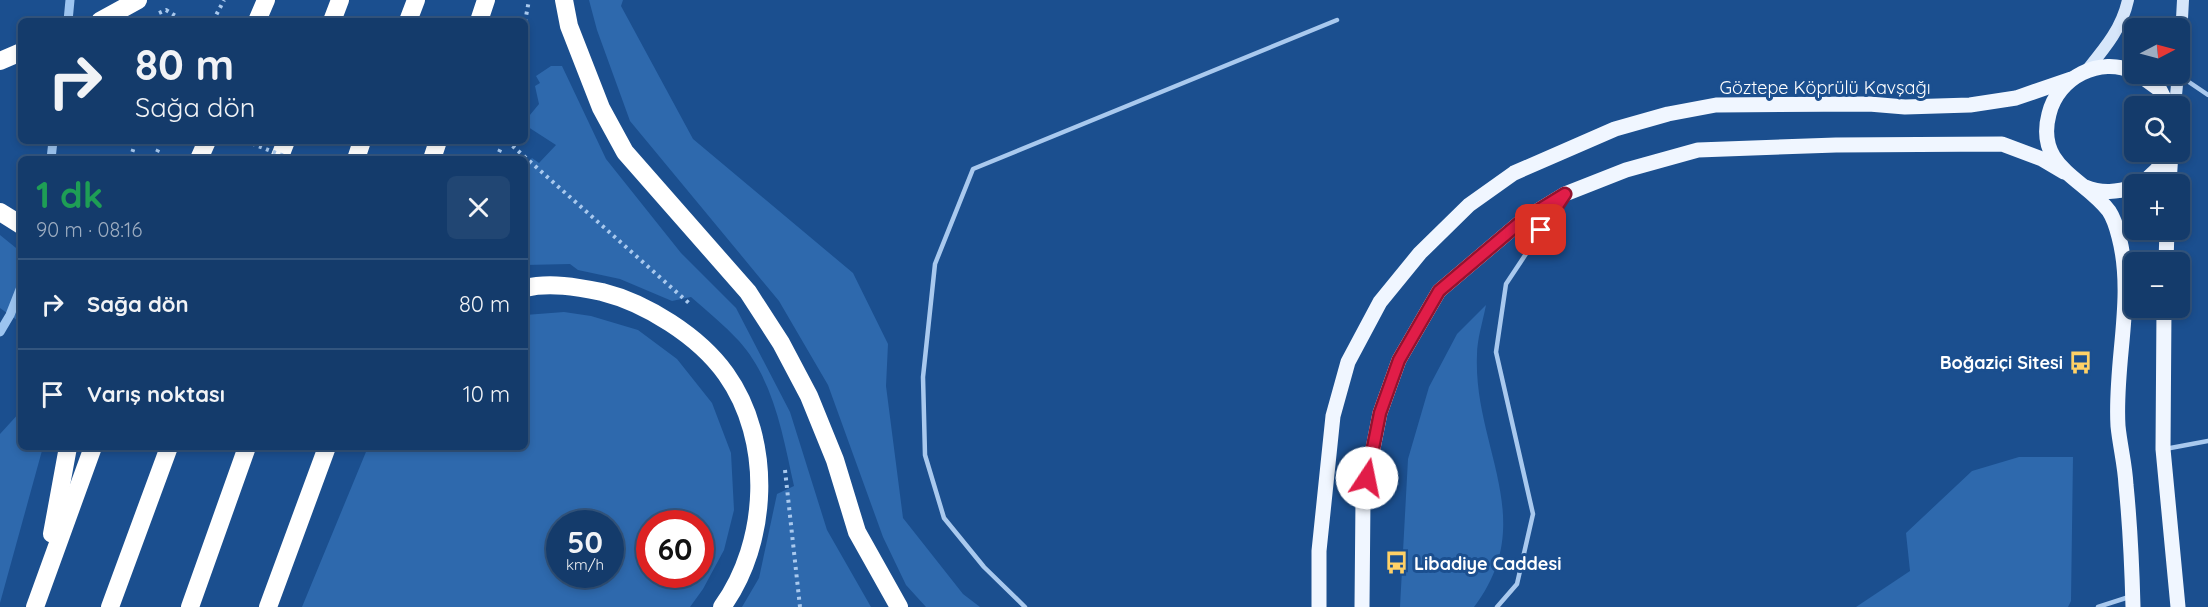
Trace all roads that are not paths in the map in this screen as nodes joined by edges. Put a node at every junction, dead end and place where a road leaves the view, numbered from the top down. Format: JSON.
{"nodes":[{"id":1,"x":266,"y":0,"type":"edge"},
{"id":2,"x":340,"y":0,"type":"edge"},
{"id":3,"x":416,"y":0,"type":"edge"},
{"id":4,"x":486,"y":0,"type":"edge"},
{"id":5,"x":564,"y":0,"type":"edge"},
{"id":6,"x":2127,"y":0,"type":"edge"},
{"id":7,"x":2183,"y":0,"type":"edge"},
{"id":8,"x":137,"y":1,"type":"edge"},
{"id":9,"x":106,"y":18,"type":"edge"},
{"id":10,"x":258,"y":18,"type":"edge"},
{"id":11,"x":333,"y":18,"type":"edge"},
{"id":12,"x":409,"y":18,"type":"edge"},
{"id":13,"x":480,"y":18,"type":"edge"},
{"id":14,"x":2182,"y":18,"type":"edge"},
{"id":15,"x":1336,"y":20,"type":"dead end"},
{"id":16,"x":18,"y":53,"type":"edge"},
{"id":17,"x":0,"y":61,"type":"edge"},
{"id":18,"x":2088,"y":70,"type":"junction"},
{"id":19,"x":2124,"y":70,"type":"edge"},
{"id":20,"x":2071,"y":79,"type":"junction"},
{"id":21,"x":2190,"y":82,"type":"edge"},
{"id":22,"x":2152,"y":84,"type":"edge"},
{"id":23,"x":2208,"y":95,"type":"edge"},
{"id":24,"x":2163,"y":96,"type":"edge"},
{"id":25,"x":2164,"y":162,"type":"edge"},
{"id":26,"x":2064,"y":172,"type":"junction"},
{"id":27,"x":2154,"y":174,"type":"edge"},
{"id":28,"x":2079,"y":184,"type":"junction"},
{"id":29,"x":2124,"y":190,"type":"edge"},
{"id":30,"x":1565,"y":194,"type":"junction"},
{"id":31,"x":0,"y":212,"type":"edge"},
{"id":32,"x":18,"y":223,"type":"edge"},
{"id":33,"x":528,"y":288,"type":"edge"},
{"id":34,"x":2164,"y":318,"type":"edge"},
{"id":35,"x":2208,"y":441,"type":"edge"},
{"id":36,"x":2163,"y":449,"type":"junction"},
{"id":37,"x":68,"y":450,"type":"edge"},
{"id":38,"x":92,"y":450,"type":"edge"},
{"id":39,"x":168,"y":450,"type":"edge"},
{"id":40,"x":246,"y":450,"type":"edge"},
{"id":41,"x":326,"y":450,"type":"edge"},
{"id":42,"x":338,"y":450,"type":"edge"},
{"id":43,"x":303,"y":514,"type":"junction"},
{"id":44,"x":38,"y":599,"type":"edge"},
{"id":45,"x":2133,"y":602,"type":"edge"},
{"id":46,"x":110,"y":607,"type":"edge"},
{"id":47,"x":190,"y":607,"type":"edge"},
{"id":48,"x":268,"y":607,"type":"edge"},
{"id":49,"x":722,"y":607,"type":"edge"},
{"id":50,"x":899,"y":607,"type":"edge"},
{"id":51,"x":1025,"y":607,"type":"edge"},
{"id":52,"x":1319,"y":607,"type":"edge"},
{"id":53,"x":1362,"y":607,"type":"edge"},
{"id":54,"x":1497,"y":607,"type":"edge"},
{"id":55,"x":2097,"y":607,"type":"edge"},
{"id":56,"x":2178,"y":607,"type":"edge"}],
"edges":[{"from":1,"to":10,"type":"highway"},
{"from":2,"to":11,"type":"highway"},
{"from":3,"to":12,"type":"highway"},
{"from":4,"to":13,"type":"highway"},
{"from":5,"to":50,"type":"highway"},
{"from":6,"to":18,"type":"street"},
{"from":7,"to":14,"type":"street"},
{"from":8,"to":9,"type":"highway"},
{"from":15,"to":51,"type":"lane"},
{"from":16,"to":17,"type":"highway"},
{"from":18,"to":19,"type":"main road"},
{"from":18,"to":20,"type":"main road","name":"Göztepe Köprülü Kavşağı"},
{"from":20,"to":26,"type":"main road"},
{"from":20,"to":52,"type":"main road","name":"Göztepe Köprülü Kavşağı"},
{"from":21,"to":23,"type":"lane"},
{"from":22,"to":24,"type":"main road"},
{"from":25,"to":27,"type":"main road"},
{"from":26,"to":28,"type":"main road"},
{"from":26,"to":30,"type":"main road"},
{"from":28,"to":29,"type":"main road"},
{"from":28,"to":45,"type":"main road"},
{"from":30,"to":53,"type":"main road"},
{"from":30,"to":54,"type":"lane"},
{"from":31,"to":32,"type":"highway"},
{"from":33,"to":49,"type":"highway"},
{"from":34,"to":36,"type":"main road"},
{"from":35,"to":36,"type":"lane"},
{"from":36,"to":56,"type":"main road"},
{"from":37,"to":44,"type":"highway"},
{"from":38,"to":44,"type":"highway"},
{"from":39,"to":46,"type":"highway"},
{"from":40,"to":47,"type":"highway"},
{"from":41,"to":43,"type":"highway"},
{"from":42,"to":43,"type":"highway"},
{"from":43,"to":48,"type":"highway"},
{"from":45,"to":55,"type":"lane"}]}
